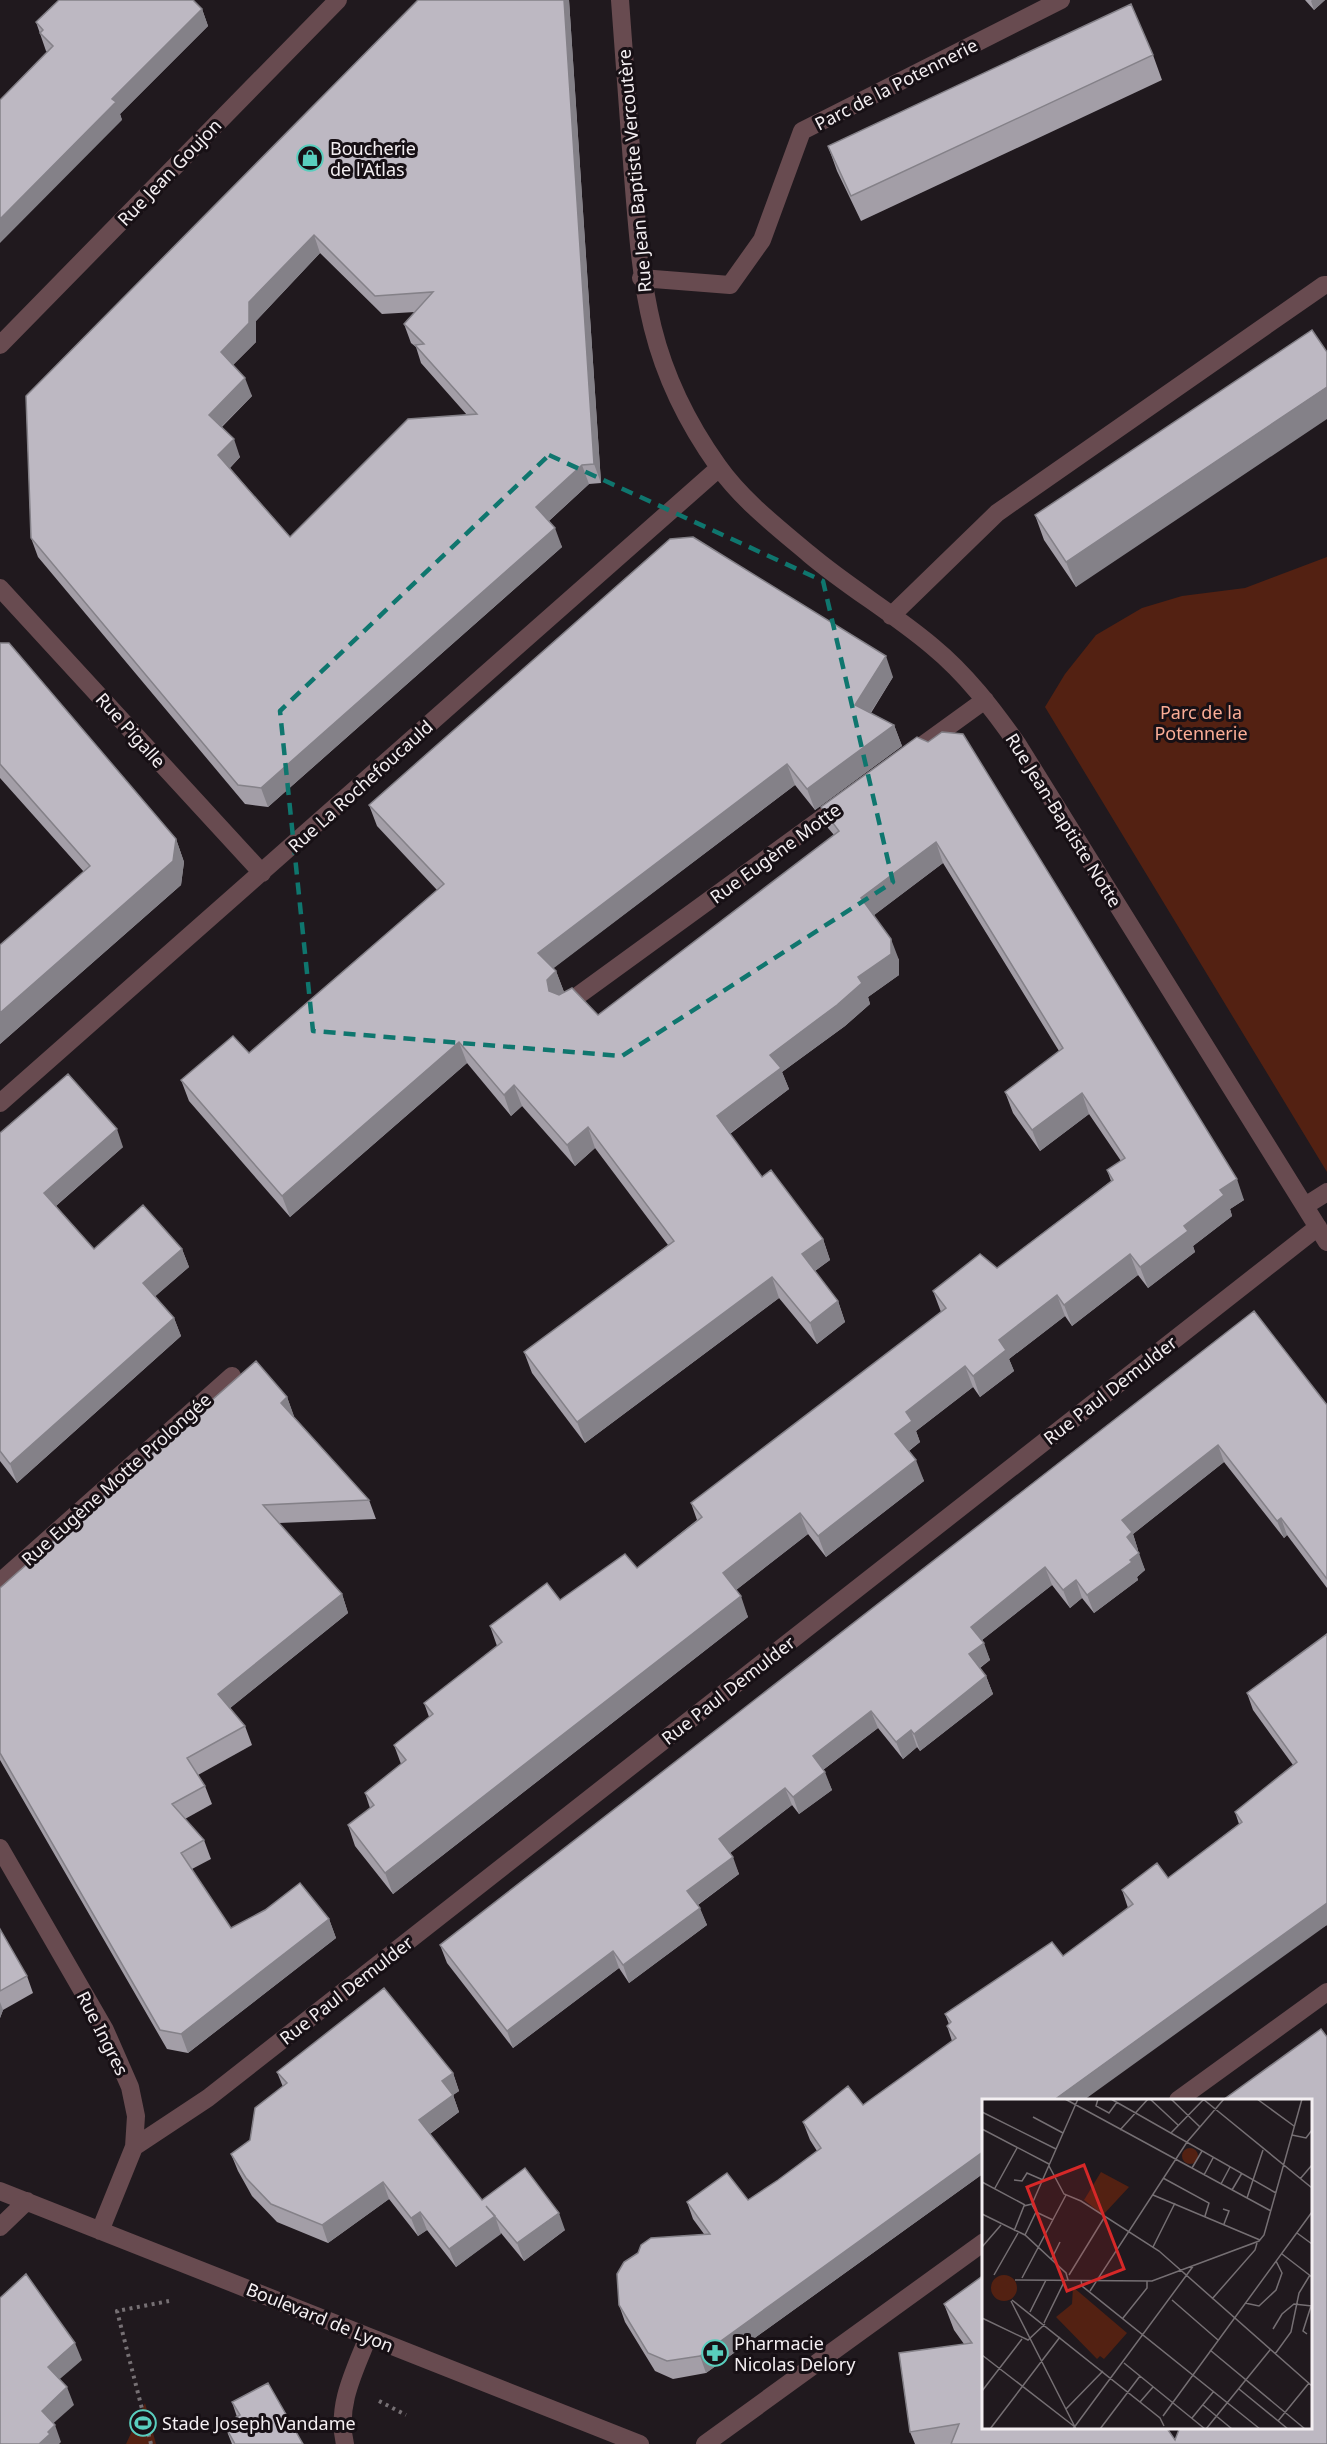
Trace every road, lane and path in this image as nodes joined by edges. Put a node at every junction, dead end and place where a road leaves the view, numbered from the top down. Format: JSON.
{"nodes":[{"id":1,"x":338,"y":0,"type":"edge"},
{"id":2,"x":620,"y":0,"type":"edge"},
{"id":3,"x":1061,"y":0,"type":"edge"},
{"id":4,"x":641,"y":278,"type":"junction"},
{"id":5,"x":1327,"y":285,"type":"edge"},
{"id":6,"x":0,"y":345,"type":"edge"},
{"id":7,"x":719,"y":468,"type":"junction"},
{"id":8,"x":0,"y":588,"type":"edge"},
{"id":9,"x":891,"y":616,"type":"junction"},
{"id":10,"x":985,"y":700,"type":"junction"},
{"id":11,"x":893,"y":767,"type":"edge"},
{"id":12,"x":854,"y":795,"type":"edge"},
{"id":13,"x":262,"y":873,"type":"junction"},
{"id":14,"x":565,"y":1005,"type":"edge"},
{"id":15,"x":0,"y":1103,"type":"edge"},
{"id":16,"x":1327,"y":1192,"type":"edge"},
{"id":17,"x":1305,"y":1206,"type":"junction"},
{"id":18,"x":1323,"y":1234,"type":"edge"},
{"id":19,"x":232,"y":1376,"type":"dead end"},
{"id":20,"x":0,"y":1582,"type":"edge"},
{"id":21,"x":0,"y":1848,"type":"edge"},
{"id":22,"x":1327,"y":1992,"type":"edge"},
{"id":23,"x":1179,"y":2099,"type":"edge"},
{"id":24,"x":134,"y":2147,"type":"junction"},
{"id":25,"x":0,"y":2191,"type":"edge"},
{"id":26,"x":27,"y":2201,"type":"junction"},
{"id":27,"x":0,"y":2228,"type":"edge"},
{"id":28,"x":100,"y":2231,"type":"junction"},
{"id":29,"x":982,"y":2243,"type":"edge"},
{"id":30,"x":169,"y":2301,"type":"dead end"},
{"id":31,"x":369,"y":2337,"type":"junction"},
{"id":32,"x":151,"y":2444,"type":"edge"},
{"id":33,"x":345,"y":2444,"type":"edge"},
{"id":34,"x":640,"y":2444,"type":"edge"},
{"id":35,"x":705,"y":2444,"type":"edge"}],
"edges":[{"from":1,"to":6,"type":"street","name":"Rue Jean Goujon"},
{"from":2,"to":4,"type":"street","name":"Rue Jean Baptiste Vercoutère"},
{"from":3,"to":4,"type":"street","name":"Parc de la Potennerie"},
{"from":4,"to":7,"type":"street","name":"Rue Jean Baptiste Vercoutère"},
{"from":5,"to":9,"type":"street"},
{"from":7,"to":9,"type":"street","name":"Rue Jean-Baptiste Notte"},
{"from":7,"to":13,"type":"street","name":"Rue La Rochefoucauld"},
{"from":8,"to":13,"type":"street","name":"Rue Pigalle"},
{"from":9,"to":10,"type":"street","name":"Rue Jean-Baptiste Notte"},
{"from":10,"to":11,"type":"street"},
{"from":10,"to":17,"type":"street","name":"Rue Jean-Baptiste Notte"},
{"from":12,"to":14,"type":"street","name":"Rue Eugène Motte"},
{"from":13,"to":15,"type":"street","name":"Rue La Rochefoucauld"},
{"from":16,"to":17,"type":"street"},
{"from":17,"to":18,"type":"street","name":"Rue Jean-Baptiste Notte"},
{"from":18,"to":24,"type":"street","name":"Rue Paul Demulder"},
{"from":19,"to":20,"type":"street","name":"Rue Eugène Motte Prolongée"},
{"from":21,"to":24,"type":"street","name":"Rue Ingres"},
{"from":22,"to":23,"type":"street"},
{"from":24,"to":28,"type":"street","name":"Rue Ingres"},
{"from":25,"to":26,"type":"street","name":"Boulevard de Lyon"},
{"from":26,"to":27,"type":"street"},
{"from":26,"to":28,"type":"street","name":"Boulevard de Lyon"},
{"from":28,"to":31,"type":"street","name":"Boulevard de Lyon"},
{"from":29,"to":35,"type":"street"},
{"from":30,"to":32,"type":"path"},
{"from":31,"to":33,"type":"street"},
{"from":31,"to":34,"type":"street","name":"Boulevard de Lyon"}]}
